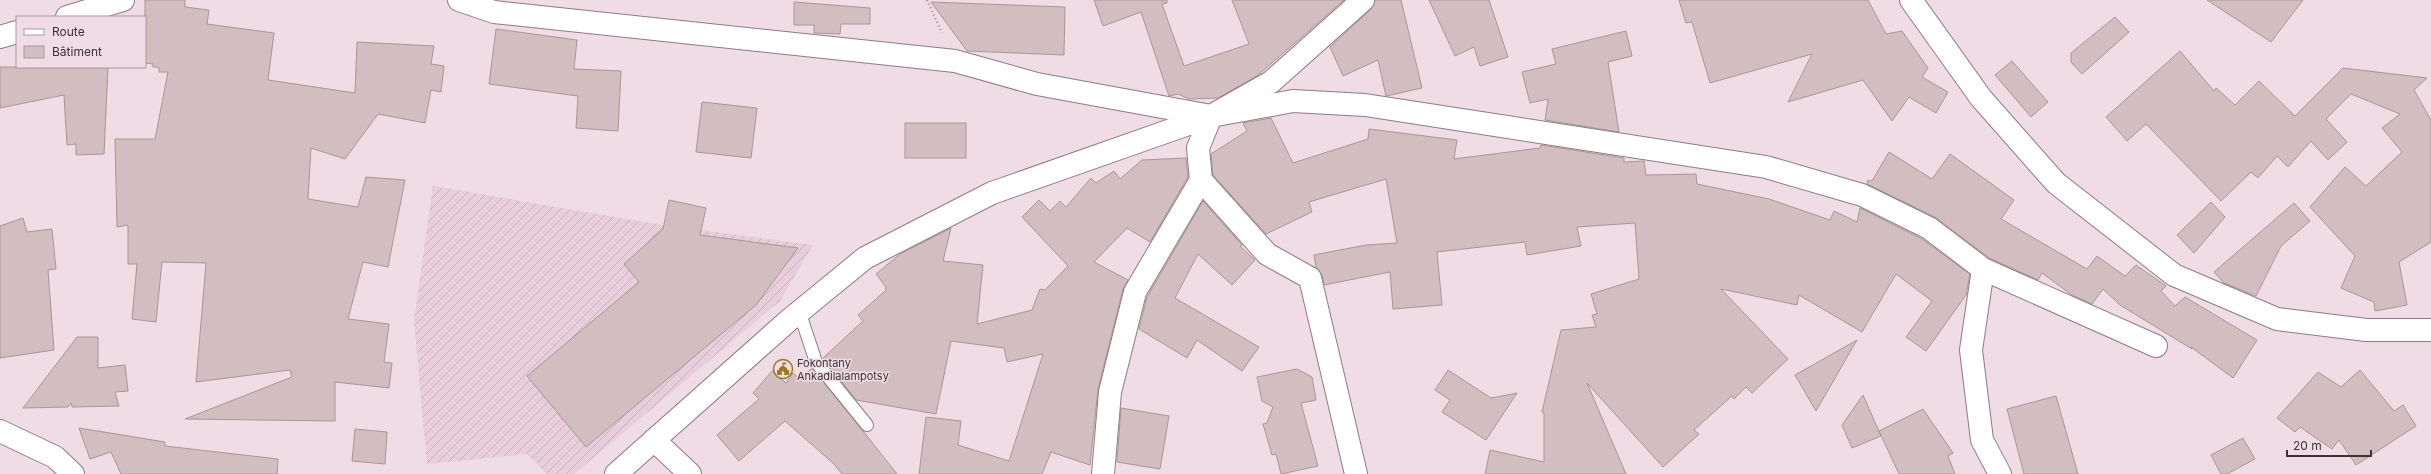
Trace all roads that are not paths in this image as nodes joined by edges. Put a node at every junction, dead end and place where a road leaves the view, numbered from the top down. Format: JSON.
{"nodes":[{"id":1,"x":123,"y":0,"type":"edge"},
{"id":2,"x":459,"y":0,"type":"edge"},
{"id":3,"x":1363,"y":0,"type":"edge"},
{"id":4,"x":1911,"y":0,"type":"edge"},
{"id":5,"x":70,"y":16,"type":"edge"},
{"id":6,"x":16,"y":32,"type":"edge"},
{"id":7,"x":0,"y":37,"type":"edge"},
{"id":8,"x":1211,"y":116,"type":"junction"},
{"id":9,"x":1201,"y":180,"type":"junction"},
{"id":10,"x":1983,"y":269,"type":"junction"},
{"id":11,"x":799,"y":311,"type":"junction"},
{"id":12,"x":2431,"y":330,"type":"edge"},
{"id":13,"x":2156,"y":346,"type":"dead end"},
{"id":14,"x":867,"y":425,"type":"dead end"},
{"id":15,"x":0,"y":431,"type":"edge"},
{"id":16,"x":654,"y":440,"type":"junction"},
{"id":17,"x":73,"y":474,"type":"edge"},
{"id":18,"x":616,"y":474,"type":"edge"},
{"id":19,"x":690,"y":474,"type":"edge"},
{"id":20,"x":1104,"y":474,"type":"edge"},
{"id":21,"x":1356,"y":474,"type":"edge"},
{"id":22,"x":2000,"y":474,"type":"edge"}],
"edges":[{"from":1,"to":5,"type":"street"},
{"from":2,"to":8,"type":"street"},
{"from":3,"to":8,"type":"street"},
{"from":4,"to":12,"type":"street"},
{"from":6,"to":7,"type":"street"},
{"from":8,"to":9,"type":"street"},
{"from":8,"to":10,"type":"street"},
{"from":8,"to":11,"type":"street"},
{"from":9,"to":20,"type":"street"},
{"from":9,"to":21,"type":"street"},
{"from":10,"to":13,"type":"street"},
{"from":10,"to":22,"type":"street"},
{"from":11,"to":14,"type":"lane"},
{"from":11,"to":16,"type":"street"},
{"from":15,"to":17,"type":"street"},
{"from":16,"to":18,"type":"street"},
{"from":16,"to":19,"type":"street"}]}
